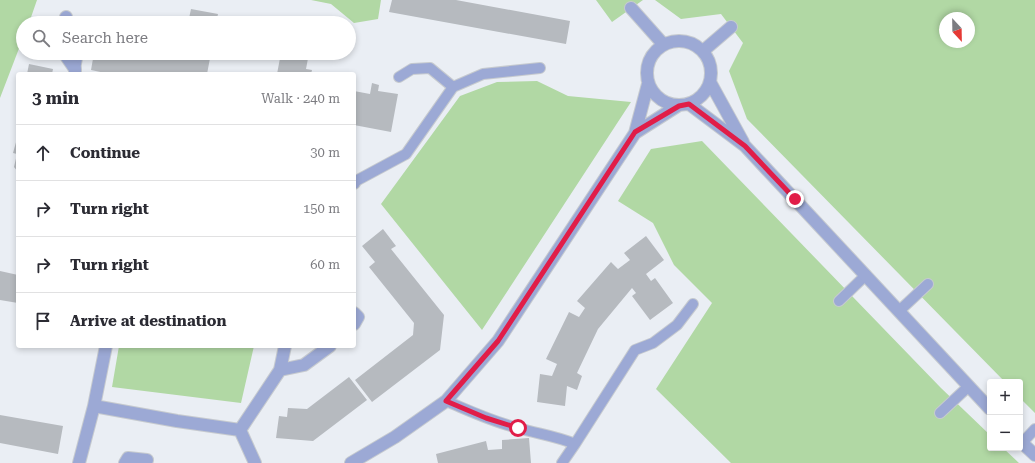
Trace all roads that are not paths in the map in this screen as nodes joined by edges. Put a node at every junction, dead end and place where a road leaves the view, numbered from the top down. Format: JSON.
{"nodes":[{"id":1,"x":631,"y":8,"type":"dead end"},
{"id":2,"x":731,"y":27,"type":"dead end"},
{"id":3,"x":663,"y":44,"type":"junction"},
{"id":4,"x":703,"y":51,"type":"junction"},
{"id":5,"x":68,"y":60,"type":"edge"},
{"id":6,"x":77,"y":60,"type":"edge"},
{"id":7,"x":540,"y":68,"type":"dead end"},
{"id":8,"x":75,"y":71,"type":"edge"},
{"id":9,"x":399,"y":77,"type":"dead end"},
{"id":10,"x":710,"y":82,"type":"junction"},
{"id":11,"x":648,"y":84,"type":"junction"},
{"id":12,"x":453,"y":87,"type":"junction"},
{"id":13,"x":684,"y":105,"type":"junction"},
{"id":14,"x":635,"y":132,"type":"junction"},
{"id":15,"x":745,"y":146,"type":"junction"},
{"id":16,"x":356,"y":181,"type":"edge"},
{"id":17,"x":866,"y":275,"type":"junction"},
{"id":18,"x":928,"y":284,"type":"dead end"},
{"id":19,"x":839,"y":302,"type":"dead end"},
{"id":20,"x":693,"y":304,"type":"dead end"},
{"id":21,"x":899,"y":311,"type":"junction"},
{"id":22,"x":106,"y":348,"type":"edge"},
{"id":23,"x":285,"y":348,"type":"edge"},
{"id":24,"x":327,"y":348,"type":"edge"},
{"id":25,"x":280,"y":370,"type":"junction"},
{"id":26,"x":969,"y":386,"type":"junction"},
{"id":27,"x":446,"y":401,"type":"junction"},
{"id":28,"x":987,"y":405,"type":"edge"},
{"id":29,"x":94,"y":406,"type":"junction"},
{"id":30,"x":940,"y":413,"type":"dead end"},
{"id":31,"x":1035,"y":429,"type":"edge"},
{"id":32,"x":240,"y":430,"type":"junction"},
{"id":33,"x":1023,"y":440,"type":"edge"},
{"id":34,"x":575,"y":444,"type":"junction"},
{"id":35,"x":1023,"y":444,"type":"edge"},
{"id":36,"x":1035,"y":455,"type":"edge"},
{"id":37,"x":147,"y":460,"type":"dead end"},
{"id":38,"x":79,"y":463,"type":"edge"},
{"id":39,"x":125,"y":463,"type":"edge"},
{"id":40,"x":255,"y":463,"type":"edge"},
{"id":41,"x":351,"y":463,"type":"edge"},
{"id":42,"x":562,"y":463,"type":"edge"}],
"edges":[{"from":1,"to":3,"type":"street"},
{"from":2,"to":4,"type":"street"},
{"from":3,"to":4,"type":"street"},
{"from":3,"to":11,"type":"street"},
{"from":4,"to":10,"type":"street"},
{"from":5,"to":8,"type":"street"},
{"from":6,"to":8,"type":"lane"},
{"from":7,"to":12,"type":"lane"},
{"from":9,"to":12,"type":"lane"},
{"from":10,"to":13,"type":"street"},
{"from":10,"to":15,"type":"street"},
{"from":11,"to":13,"type":"street"},
{"from":11,"to":14,"type":"street"},
{"from":12,"to":16,"type":"lane"},
{"from":13,"to":14,"type":"street"},
{"from":13,"to":15,"type":"street"},
{"from":14,"to":27,"type":"street"},
{"from":15,"to":17,"type":"street"},
{"from":17,"to":19,"type":"lane"},
{"from":17,"to":21,"type":"street"},
{"from":18,"to":21,"type":"lane"},
{"from":20,"to":34,"type":"lane"},
{"from":21,"to":26,"type":"street"},
{"from":22,"to":29,"type":"street"},
{"from":23,"to":25,"type":"street"},
{"from":24,"to":25,"type":"street"},
{"from":25,"to":32,"type":"street"},
{"from":26,"to":28,"type":"street"},
{"from":26,"to":30,"type":"lane"},
{"from":27,"to":34,"type":"lane"},
{"from":27,"to":41,"type":"street"},
{"from":29,"to":32,"type":"street"},
{"from":29,"to":38,"type":"street"},
{"from":31,"to":33,"type":"lane"},
{"from":32,"to":40,"type":"street"},
{"from":34,"to":42,"type":"lane"},
{"from":35,"to":36,"type":"street"},
{"from":37,"to":39,"type":"street"}]}
